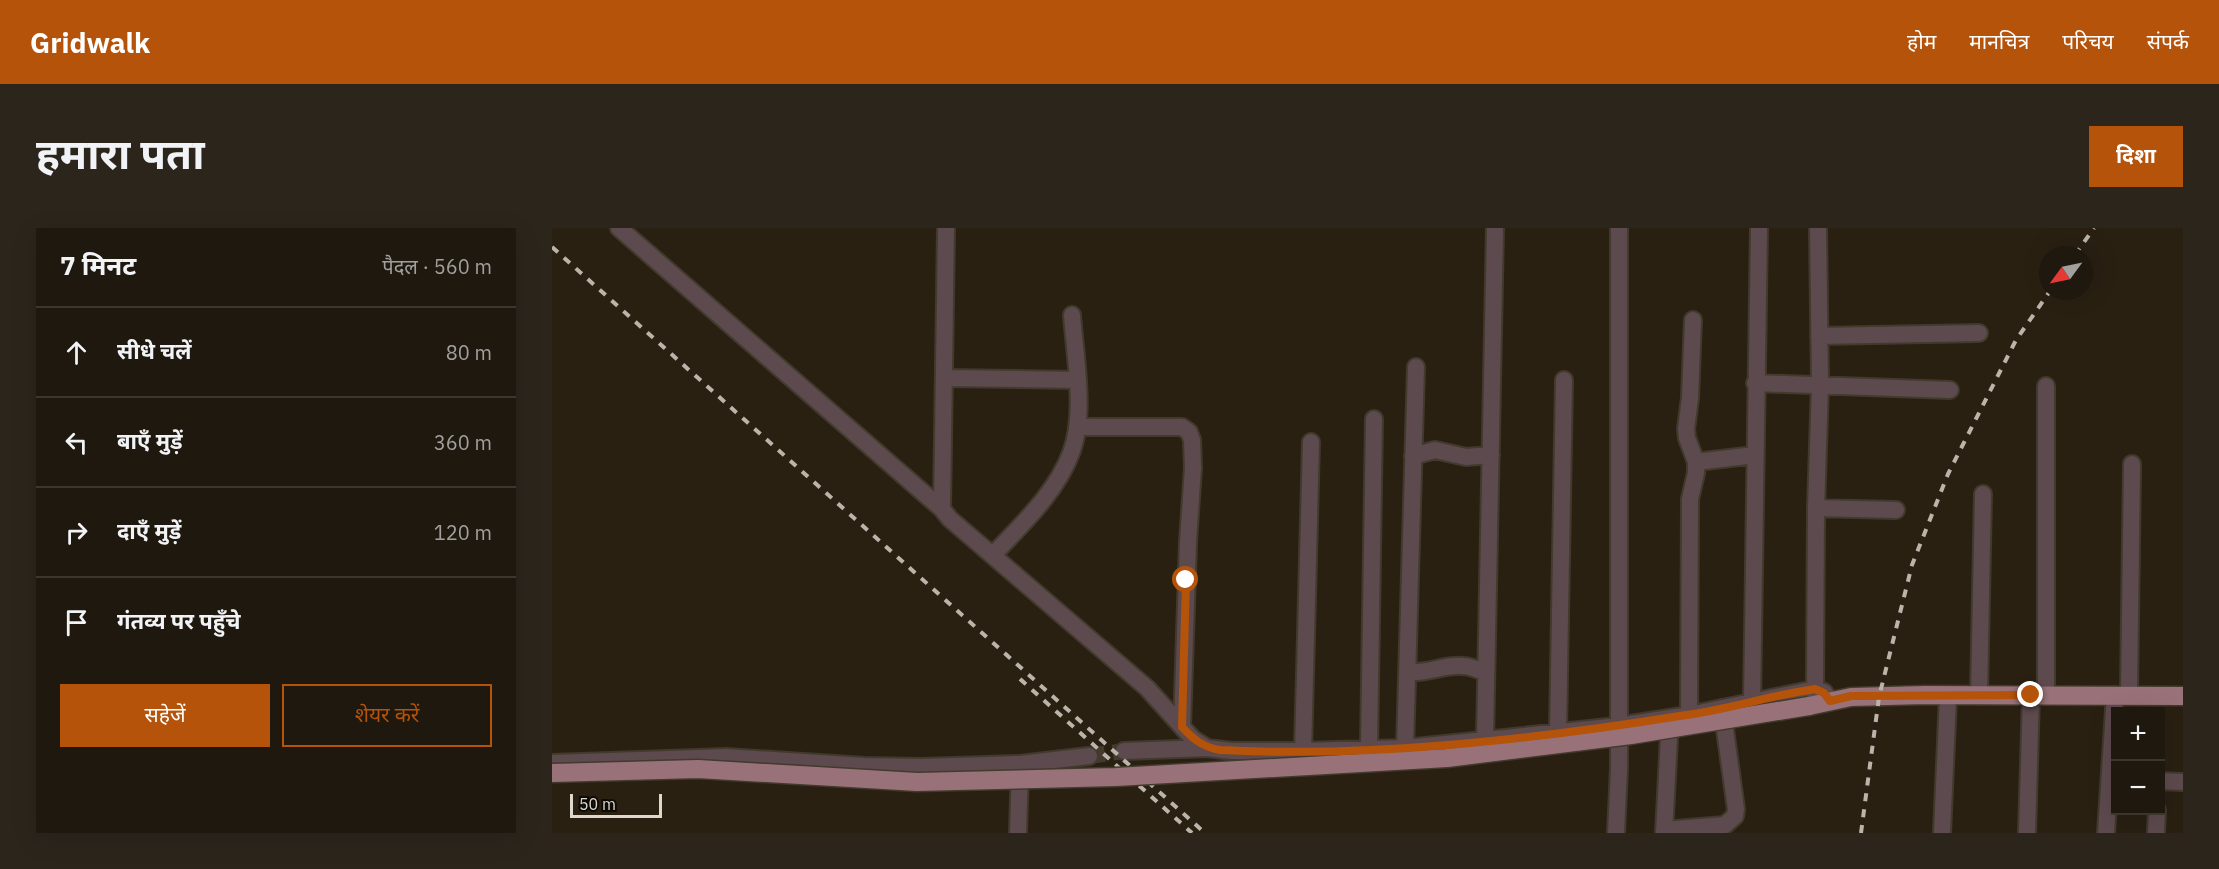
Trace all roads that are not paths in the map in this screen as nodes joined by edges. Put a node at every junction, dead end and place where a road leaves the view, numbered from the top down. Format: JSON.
{"nodes":[{"id":1,"x":619,"y":228,"type":"edge"},
{"id":2,"x":946,"y":228,"type":"edge"},
{"id":3,"x":1495,"y":228,"type":"edge"},
{"id":4,"x":1619,"y":228,"type":"edge"},
{"id":5,"x":1759,"y":228,"type":"edge"},
{"id":6,"x":1818,"y":228,"type":"edge"},
{"id":7,"x":1072,"y":315,"type":"dead end"},
{"id":8,"x":1693,"y":320,"type":"dead end"},
{"id":9,"x":1979,"y":333,"type":"dead end"},
{"id":10,"x":1820,"y":336,"type":"junction"},
{"id":11,"x":1416,"y":367,"type":"dead end"},
{"id":12,"x":944,"y":378,"type":"junction"},
{"id":13,"x":1076,"y":380,"type":"junction"},
{"id":14,"x":1564,"y":381,"type":"dead end"},
{"id":15,"x":1755,"y":383,"type":"junction"},
{"id":16,"x":1820,"y":385,"type":"junction"},
{"id":17,"x":2046,"y":387,"type":"dead end"},
{"id":18,"x":1950,"y":390,"type":"dead end"},
{"id":19,"x":1374,"y":419,"type":"dead end"},
{"id":20,"x":1077,"y":427,"type":"junction"},
{"id":21,"x":1311,"y":442,"type":"dead end"},
{"id":22,"x":1491,"y":455,"type":"junction"},
{"id":23,"x":1755,"y":455,"type":"junction"},
{"id":24,"x":1413,"y":456,"type":"junction"},
{"id":25,"x":1696,"y":462,"type":"junction"},
{"id":26,"x":2132,"y":464,"type":"dead end"},
{"id":27,"x":1983,"y":494,"type":"dead end"},
{"id":28,"x":1816,"y":508,"type":"junction"},
{"id":29,"x":942,"y":509,"type":"junction"},
{"id":30,"x":1896,"y":510,"type":"dead end"},
{"id":31,"x":993,"y":555,"type":"junction"},
{"id":32,"x":1407,"y":672,"type":"junction"},
{"id":33,"x":1486,"y":673,"type":"junction"},
{"id":34,"x":2039,"y":695,"type":"junction"},
{"id":35,"x":2122,"y":695,"type":"junction"},
{"id":36,"x":1948,"y":696,"type":"junction"},
{"id":37,"x":1979,"y":696,"type":"junction"},
{"id":38,"x":2183,"y":696,"type":"edge"},
{"id":39,"x":1812,"y":697,"type":"junction"},
{"id":40,"x":1752,"y":702,"type":"junction"},
{"id":41,"x":1722,"y":708,"type":"junction"},
{"id":42,"x":1689,"y":715,"type":"junction"},
{"id":43,"x":1670,"y":718,"type":"junction"},
{"id":44,"x":1618,"y":726,"type":"junction"},
{"id":45,"x":1182,"y":727,"type":"junction"},
{"id":46,"x":1558,"y":733,"type":"junction"},
{"id":47,"x":1485,"y":740,"type":"junction"},
{"id":48,"x":1207,"y":748,"type":"junction"},
{"id":49,"x":1405,"y":748,"type":"junction"},
{"id":50,"x":1370,"y":749,"type":"junction"},
{"id":51,"x":1124,"y":751,"type":"tunnel mouth"},
{"id":52,"x":1303,"y":751,"type":"junction"},
{"id":53,"x":1089,"y":756,"type":"tunnel mouth"},
{"id":54,"x":2114,"y":761,"type":"edge"},
{"id":55,"x":552,"y":763,"type":"edge"},
{"id":56,"x":1020,"y":764,"type":"junction"},
{"id":57,"x":552,"y":773,"type":"edge"},
{"id":58,"x":2165,"y":781,"type":"edge"},
{"id":59,"x":2183,"y":782,"type":"edge"},
{"id":60,"x":2111,"y":788,"type":"edge"},
{"id":61,"x":2157,"y":815,"type":"edge"},
{"id":62,"x":1733,"y":827,"type":"edge"},
{"id":63,"x":1664,"y":831,"type":"edge"},
{"id":64,"x":1018,"y":833,"type":"edge"},
{"id":65,"x":1616,"y":833,"type":"edge"},
{"id":66,"x":1942,"y":833,"type":"edge"},
{"id":67,"x":2027,"y":833,"type":"edge"},
{"id":68,"x":2106,"y":833,"type":"edge"},
{"id":69,"x":2156,"y":833,"type":"edge"}],
"edges":[{"from":1,"to":29,"type":"street"},
{"from":2,"to":12,"type":"street"},
{"from":3,"to":22,"type":"street"},
{"from":4,"to":44,"type":"street"},
{"from":5,"to":15,"type":"street"},
{"from":6,"to":10,"type":"street"},
{"from":7,"to":13,"type":"street"},
{"from":8,"to":25,"type":"street"},
{"from":9,"to":10,"type":"street"},
{"from":10,"to":16,"type":"street"},
{"from":11,"to":24,"type":"street"},
{"from":12,"to":13,"type":"street"},
{"from":12,"to":29,"type":"street"},
{"from":13,"to":20,"type":"street"},
{"from":14,"to":46,"type":"street"},
{"from":15,"to":16,"type":"street"},
{"from":15,"to":23,"type":"street"},
{"from":16,"to":18,"type":"street"},
{"from":16,"to":28,"type":"street"},
{"from":17,"to":34,"type":"street"},
{"from":19,"to":50,"type":"street"},
{"from":20,"to":31,"type":"street"},
{"from":20,"to":45,"type":"street"},
{"from":21,"to":52,"type":"street"},
{"from":22,"to":24,"type":"street"},
{"from":22,"to":33,"type":"street"},
{"from":23,"to":25,"type":"street"},
{"from":23,"to":40,"type":"street"},
{"from":24,"to":32,"type":"street"},
{"from":25,"to":42,"type":"street"},
{"from":26,"to":35,"type":"street"},
{"from":27,"to":37,"type":"street"},
{"from":28,"to":30,"type":"street"},
{"from":28,"to":39,"type":"street"},
{"from":29,"to":31,"type":"street"},
{"from":31,"to":45,"type":"street"},
{"from":32,"to":33,"type":"street"},
{"from":32,"to":49,"type":"street"},
{"from":33,"to":47,"type":"street"},
{"from":34,"to":35,"type":"main road"},
{"from":34,"to":37,"type":"main road"},
{"from":34,"to":67,"type":"street"},
{"from":35,"to":38,"type":"main road"},
{"from":35,"to":54,"type":"street"},
{"from":36,"to":37,"type":"main road"},
{"from":36,"to":39,"type":"main road"},
{"from":36,"to":66,"type":"street"},
{"from":39,"to":40,"type":"street"},
{"from":39,"to":57,"type":"main road","bridge":true},
{"from":40,"to":41,"type":"street"},
{"from":41,"to":42,"type":"street"},
{"from":41,"to":62,"type":"street"},
{"from":42,"to":43,"type":"street"},
{"from":43,"to":44,"type":"street"},
{"from":43,"to":63,"type":"street"},
{"from":44,"to":46,"type":"street"},
{"from":44,"to":65,"type":"street"},
{"from":45,"to":48,"type":"street"},
{"from":46,"to":47,"type":"street"},
{"from":47,"to":49,"type":"street"},
{"from":48,"to":51,"type":"street"},
{"from":48,"to":52,"type":"street"},
{"from":49,"to":50,"type":"street"},
{"from":50,"to":52,"type":"street"},
{"from":53,"to":56,"type":"street"},
{"from":55,"to":56,"type":"street"},
{"from":56,"to":64,"type":"street"},
{"from":58,"to":59,"type":"street"},
{"from":60,"to":68,"type":"street"},
{"from":61,"to":69,"type":"street"},
{"from":62,"to":63,"type":"street"}]}
